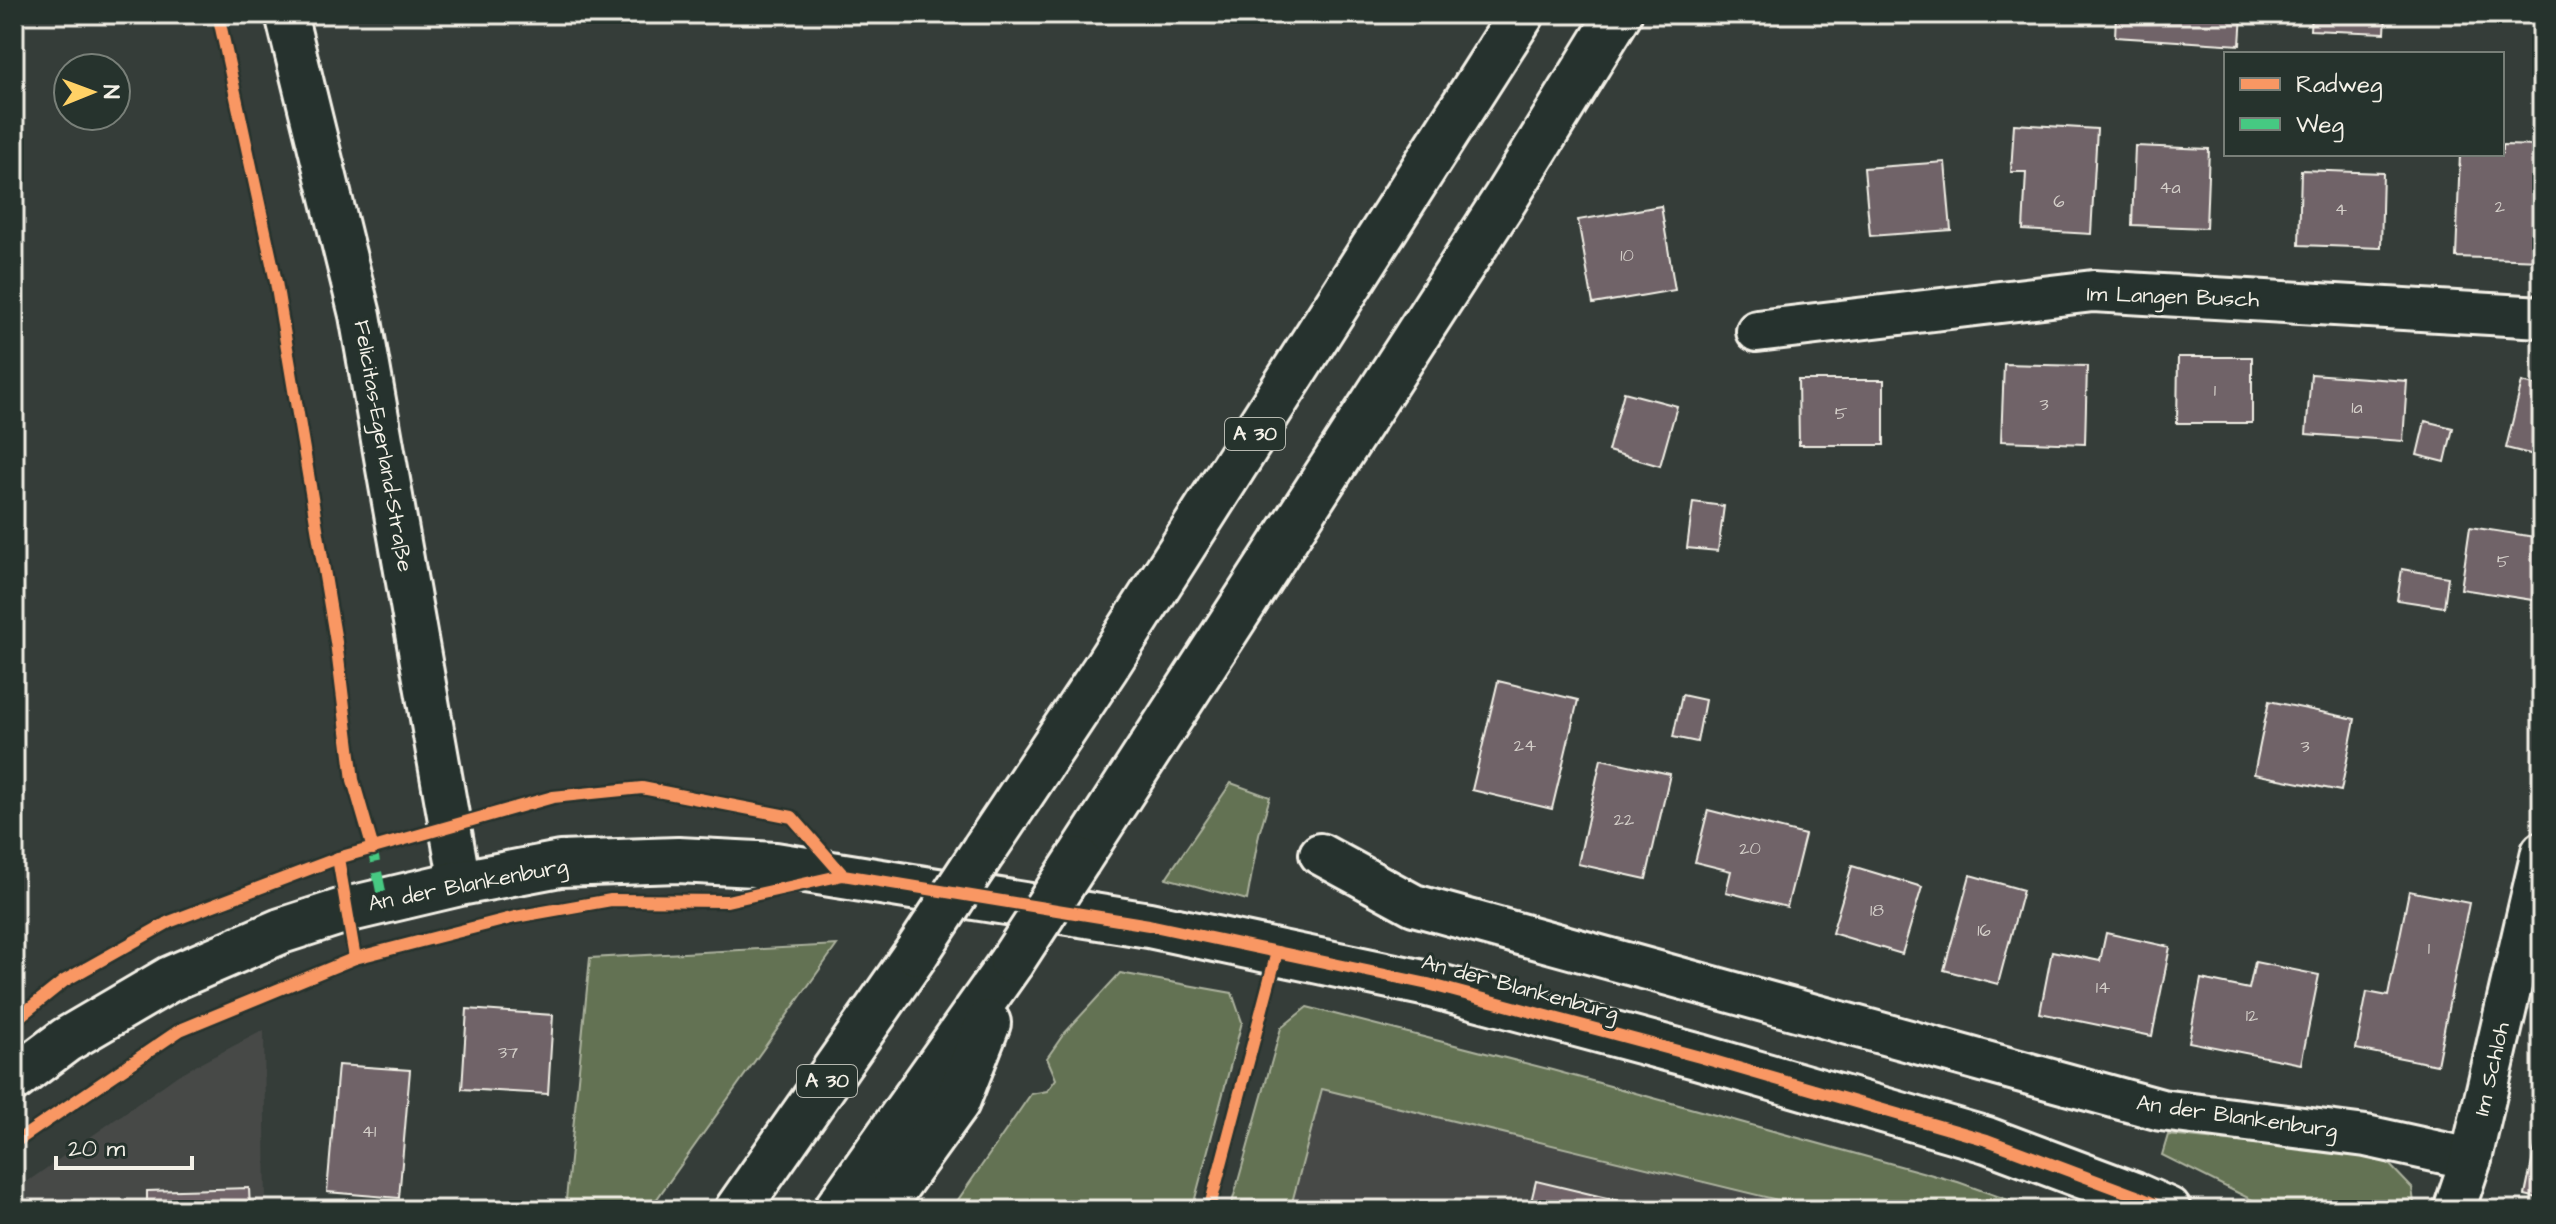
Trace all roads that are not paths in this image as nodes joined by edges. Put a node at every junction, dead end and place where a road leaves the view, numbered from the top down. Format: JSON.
{"nodes":[{"id":1,"x":286,"y":14,"type":"edge"},
{"id":2,"x":1522,"y":14,"type":"edge"},
{"id":3,"x":1619,"y":14,"type":"edge"},
{"id":4,"x":2542,"y":317,"type":"edge"},
{"id":5,"x":1757,"y":331,"type":"dead end"},
{"id":6,"x":2542,"y":852,"type":"edge"},
{"id":7,"x":1320,"y":854,"type":"dead end"},
{"id":8,"x":460,"y":883,"type":"junction"},
{"id":9,"x":2534,"y":929,"type":"edge"},
{"id":10,"x":1012,"y":961,"type":"junction"},
{"id":11,"x":14,"y":1079,"type":"edge"},
{"id":12,"x":2471,"y":1159,"type":"junction"},
{"id":13,"x":737,"y":1210,"type":"edge"},
{"id":14,"x":836,"y":1210,"type":"edge"},
{"id":15,"x":879,"y":1210,"type":"edge"},
{"id":16,"x":2168,"y":1210,"type":"edge"},
{"id":17,"x":2454,"y":1210,"type":"edge"}],
"edges":[{"from":1,"to":8,"type":"street","name":"Felicitas-Egerland-Straße"},
{"from":2,"to":13,"type":"main road","number":"A 30","bridge":true},
{"from":3,"to":10,"type":"main road","bridge":true},
{"from":4,"to":5,"type":"street","name":"Im Langen Busch"},
{"from":6,"to":9,"type":"street","name":"Im Schloh"},
{"from":7,"to":12,"type":"street","name":"An der Blankenburg"},
{"from":8,"to":11,"type":"main road","name":"An der Blankenburg"},
{"from":8,"to":16,"type":"main road","name":"An der Blankenburg"},
{"from":9,"to":12,"type":"street","name":"Im Schloh"},
{"from":10,"to":14,"type":"main road"},
{"from":10,"to":15,"type":"main road"},
{"from":12,"to":17,"type":"street","name":"Im Schloh"}]}
